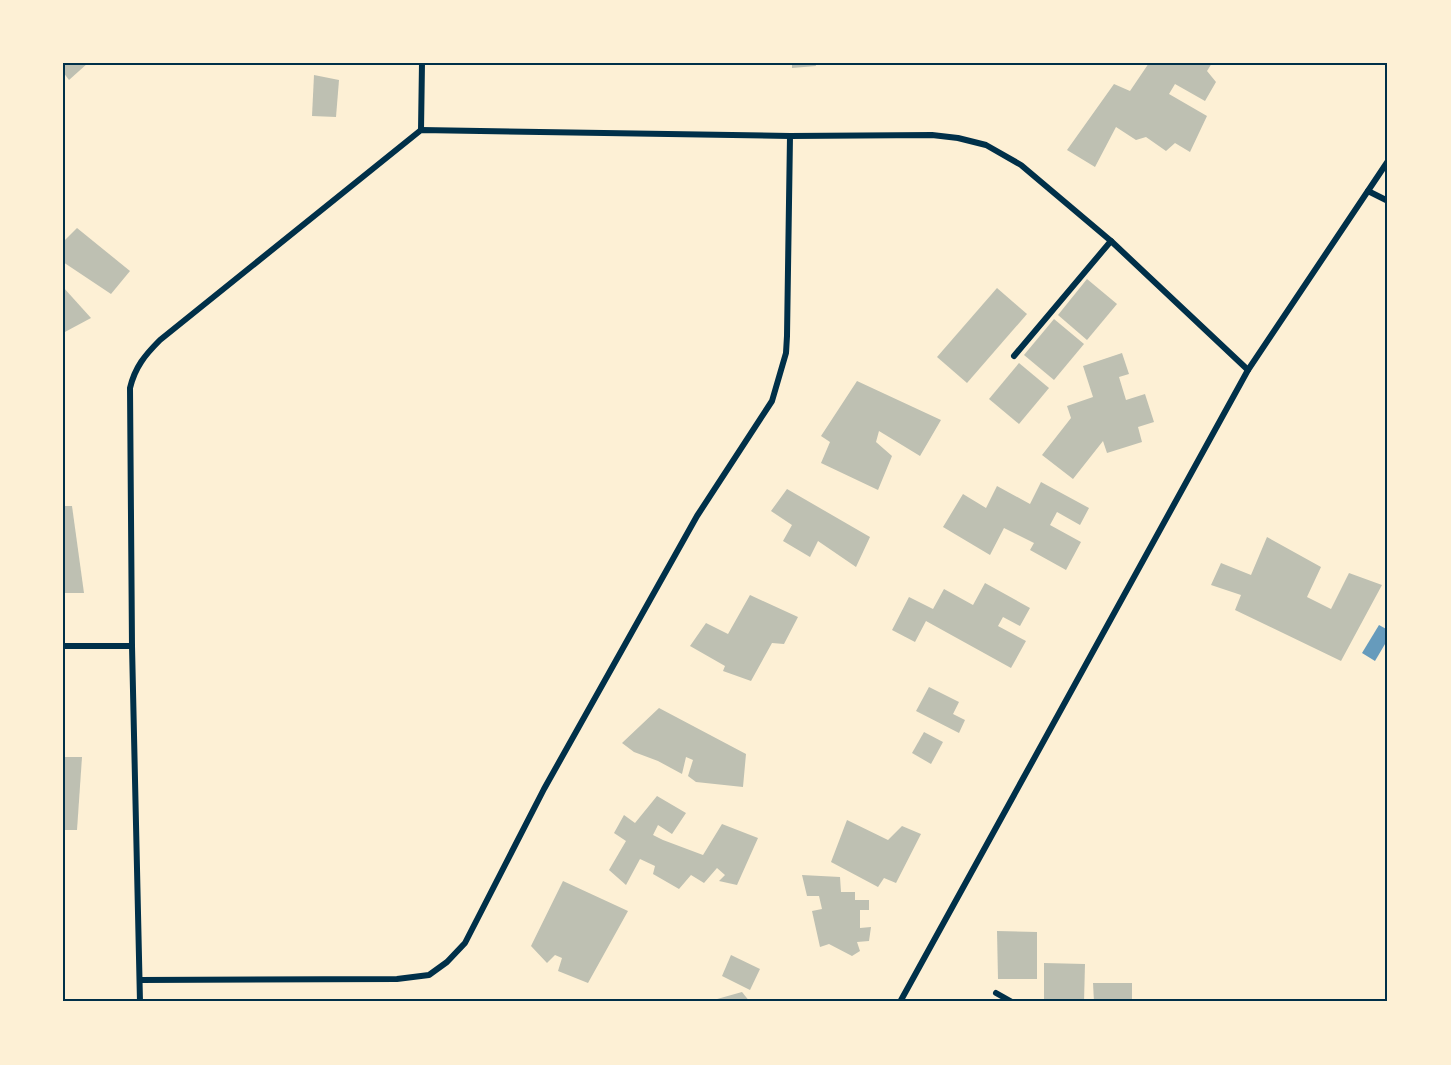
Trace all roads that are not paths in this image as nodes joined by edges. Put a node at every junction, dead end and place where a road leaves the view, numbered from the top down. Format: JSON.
{"nodes":[{"id":1,"x":422,"y":63,"type":"edge"},
{"id":2,"x":421,"y":130,"type":"junction"},
{"id":3,"x":790,"y":136,"type":"junction"},
{"id":4,"x":1388,"y":161,"type":"edge"},
{"id":5,"x":1368,"y":191,"type":"junction"},
{"id":6,"x":1388,"y":201,"type":"edge"},
{"id":7,"x":1111,"y":241,"type":"junction"},
{"id":8,"x":1014,"y":356,"type":"dead end"},
{"id":9,"x":1248,"y":370,"type":"junction"},
{"id":10,"x":63,"y":646,"type":"edge"},
{"id":11,"x":132,"y":646,"type":"junction"},
{"id":12,"x":140,"y":980,"type":"junction"},
{"id":13,"x":996,"y":993,"type":"dead end"},
{"id":14,"x":140,"y":1002,"type":"edge"},
{"id":15,"x":900,"y":1002,"type":"edge"},
{"id":16,"x":1011,"y":1002,"type":"edge"}],
"edges":[{"from":1,"to":2,"type":"street"},
{"from":2,"to":3,"type":"street"},
{"from":2,"to":11,"type":"street"},
{"from":3,"to":7,"type":"street"},
{"from":3,"to":12,"type":"street"},
{"from":4,"to":5,"type":"street"},
{"from":5,"to":6,"type":"street"},
{"from":5,"to":9,"type":"street"},
{"from":7,"to":8,"type":"street"},
{"from":7,"to":9,"type":"street"},
{"from":9,"to":15,"type":"street"},
{"from":10,"to":11,"type":"street"},
{"from":11,"to":12,"type":"street"},
{"from":12,"to":14,"type":"street"},
{"from":13,"to":16,"type":"street"}]}
